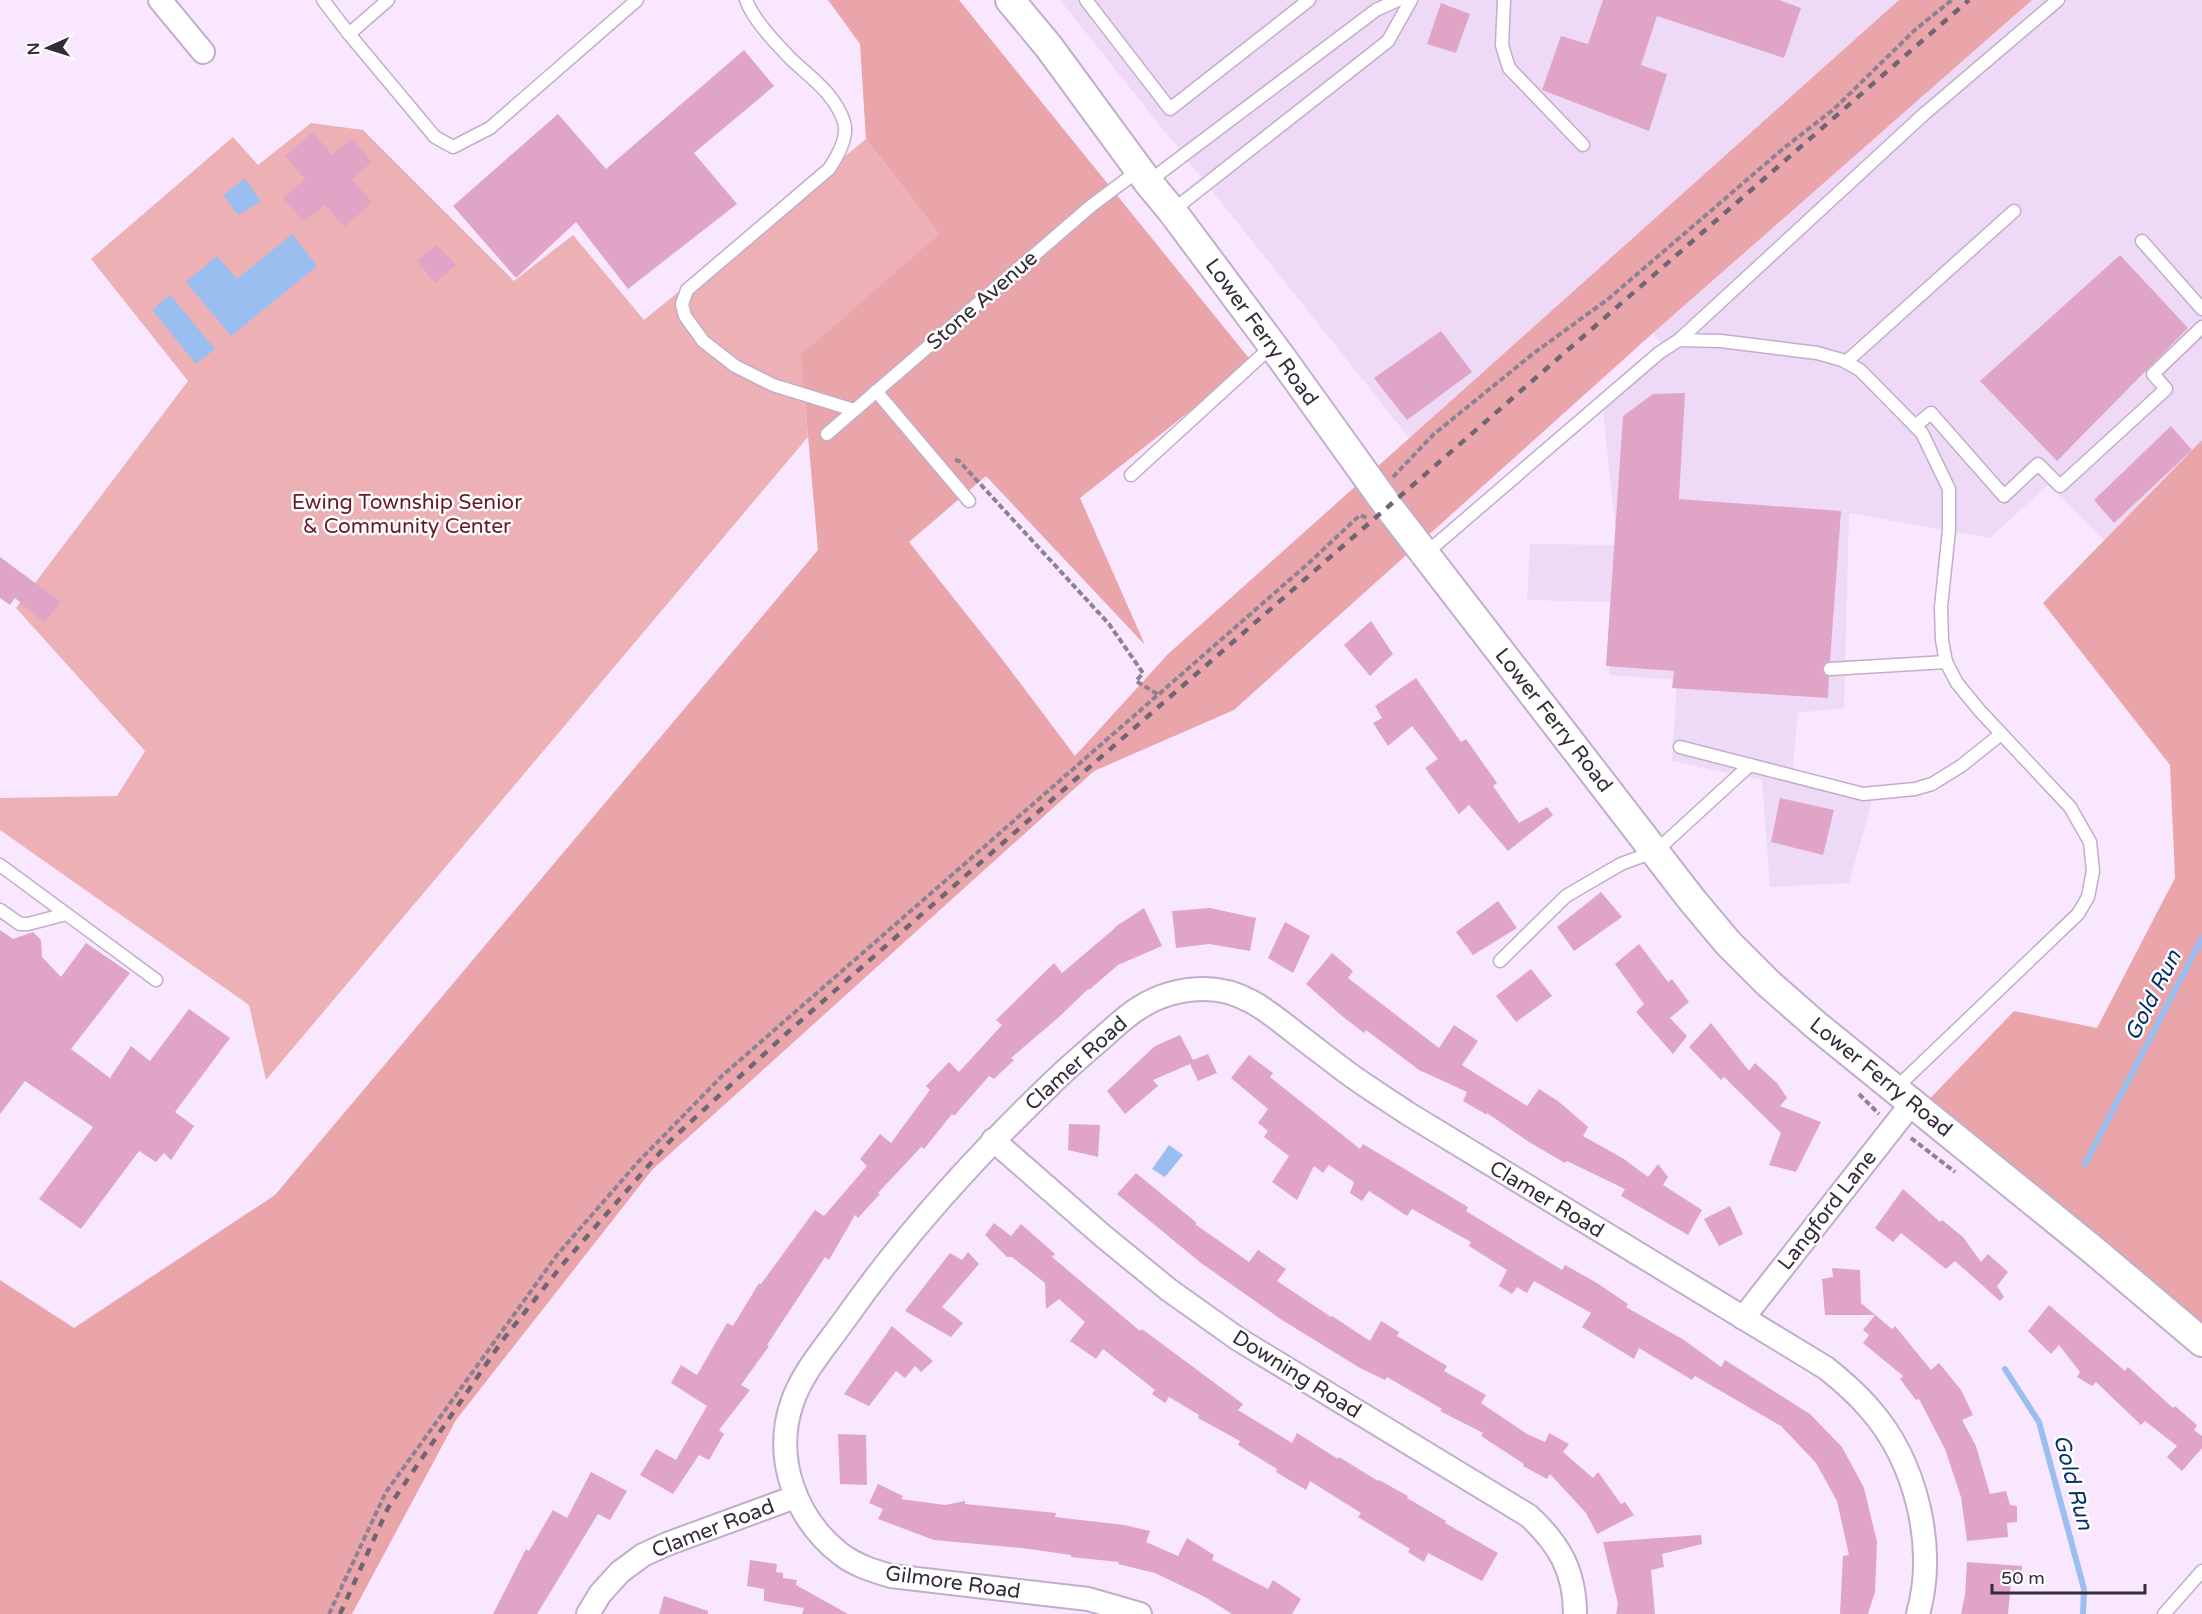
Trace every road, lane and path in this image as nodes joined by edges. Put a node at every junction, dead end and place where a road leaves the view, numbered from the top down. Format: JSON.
{"nodes":[{"id":1,"x":160,"y":0,"type":"edge"},
{"id":2,"x":323,"y":0,"type":"edge"},
{"id":3,"x":388,"y":0,"type":"edge"},
{"id":4,"x":637,"y":0,"type":"edge"},
{"id":5,"x":746,"y":0,"type":"edge"},
{"id":6,"x":1010,"y":0,"type":"edge"},
{"id":7,"x":1086,"y":0,"type":"edge"},
{"id":8,"x":1398,"y":0,"type":"edge"},
{"id":9,"x":1411,"y":0,"type":"edge"},
{"id":10,"x":1504,"y":0,"type":"edge"},
{"id":11,"x":1952,"y":0,"type":"edge"},
{"id":12,"x":2058,"y":0,"type":"edge"},
{"id":13,"x":1302,"y":2,"type":"edge"},
{"id":14,"x":349,"y":34,"type":"junction"},
{"id":15,"x":203,"y":52,"type":"dead end"},
{"id":16,"x":1583,"y":145,"type":"dead end"},
{"id":17,"x":1144,"y":176,"type":"junction"},
{"id":18,"x":1172,"y":211,"type":"junction"},
{"id":19,"x":2014,"y":211,"type":"dead end"},
{"id":20,"x":2142,"y":242,"type":"dead end"},
{"id":21,"x":2202,"y":309,"type":"edge"},
{"id":22,"x":2202,"y":327,"type":"edge"},
{"id":23,"x":1679,"y":340,"type":"junction"},
{"id":24,"x":1272,"y":346,"type":"junction"},
{"id":25,"x":1846,"y":362,"type":"junction"},
{"id":26,"x":876,"y":391,"type":"junction"},
{"id":27,"x":854,"y":410,"type":"junction"},
{"id":28,"x":1915,"y":426,"type":"junction"},
{"id":29,"x":826,"y":434,"type":"dead end"},
{"id":30,"x":932,"y":457,"type":"junction"},
{"id":31,"x":1131,"y":475,"type":"dead end"},
{"id":32,"x":1377,"y":492,"type":"junction"},
{"id":33,"x":969,"y":501,"type":"dead end"},
{"id":34,"x":1372,"y":520,"type":"dead end"},
{"id":35,"x":1425,"y":554,"type":"junction"},
{"id":36,"x":1946,"y":662,"type":"junction"},
{"id":37,"x":1830,"y":669,"type":"dead end"},
{"id":38,"x":1159,"y":695,"type":"junction"},
{"id":39,"x":2001,"y":734,"type":"junction"},
{"id":40,"x":1680,"y":747,"type":"dead end"},
{"id":41,"x":1750,"y":765,"type":"junction"},
{"id":42,"x":1656,"y":851,"type":"junction"},
{"id":43,"x":0,"y":865,"type":"edge"},
{"id":44,"x":0,"y":910,"type":"edge"},
{"id":45,"x":66,"y":914,"type":"junction"},
{"id":46,"x":1500,"y":961,"type":"dead end"},
{"id":47,"x":156,"y":980,"type":"dead end"},
{"id":48,"x":1903,"y":1096,"type":"junction"},
{"id":49,"x":993,"y":1140,"type":"junction"},
{"id":50,"x":1743,"y":1317,"type":"junction"},
{"id":51,"x":2202,"y":1342,"type":"edge"},
{"id":52,"x":795,"y":1497,"type":"junction"},
{"id":53,"x":2202,"y":1571,"type":"edge"},
{"id":54,"x":329,"y":1614,"type":"edge"},
{"id":55,"x":588,"y":1614,"type":"edge"},
{"id":56,"x":1140,"y":1614,"type":"edge"},
{"id":57,"x":1575,"y":1614,"type":"edge"},
{"id":58,"x":1918,"y":1614,"type":"edge"},
{"id":59,"x":2164,"y":1614,"type":"edge"}],
"edges":[{"from":1,"to":15,"type":"street"},
{"from":2,"to":14,"type":"lane"},
{"from":3,"to":14,"type":"lane"},
{"from":4,"to":14,"type":"lane"},
{"from":5,"to":27,"type":"lane"},
{"from":6,"to":17,"type":"street","name":"Lower Ferry Road"},
{"from":7,"to":13,"type":"lane"},
{"from":8,"to":17,"type":"lane","name":"Stone Avenue"},
{"from":9,"to":18,"type":"lane"},
{"from":10,"to":16,"type":"lane"},
{"from":11,"to":32,"type":"path"},
{"from":12,"to":23,"type":"lane"},
{"from":17,"to":18,"type":"street","name":"Lower Ferry Road"},
{"from":17,"to":26,"type":"lane","name":"Stone Avenue"},
{"from":18,"to":24,"type":"street","name":"Lower Ferry Road"},
{"from":19,"to":25,"type":"lane"},
{"from":20,"to":21,"type":"lane"},
{"from":22,"to":28,"type":"lane"},
{"from":23,"to":25,"type":"lane"},
{"from":23,"to":35,"type":"lane"},
{"from":24,"to":31,"type":"lane"},
{"from":24,"to":32,"type":"street","name":"Lower Ferry Road"},
{"from":25,"to":28,"type":"lane"},
{"from":26,"to":27,"type":"lane","name":"Stone Avenue"},
{"from":26,"to":30,"type":"lane"},
{"from":27,"to":29,"type":"lane","name":"Stone Avenue"},
{"from":28,"to":36,"type":"lane"},
{"from":30,"to":33,"type":"lane"},
{"from":30,"to":38,"type":"path"},
{"from":32,"to":35,"type":"street","name":"Lower Ferry Road"},
{"from":34,"to":38,"type":"path"},
{"from":35,"to":42,"type":"street","name":"Lower Ferry Road"},
{"from":36,"to":37,"type":"lane"},
{"from":36,"to":39,"type":"lane"},
{"from":38,"to":54,"type":"path"},
{"from":39,"to":41,"type":"lane"},
{"from":39,"to":48,"type":"lane"},
{"from":40,"to":41,"type":"lane"},
{"from":41,"to":42,"type":"lane"},
{"from":42,"to":46,"type":"lane"},
{"from":42,"to":48,"type":"street","name":"Lower Ferry Road"},
{"from":43,"to":45,"type":"lane"},
{"from":44,"to":45,"type":"lane"},
{"from":45,"to":47,"type":"lane"},
{"from":48,"to":50,"type":"street","name":"Langford Lane"},
{"from":48,"to":51,"type":"street","name":"Lower Ferry Road"},
{"from":49,"to":50,"type":"street","name":"Clamer Road"},
{"from":49,"to":52,"type":"street","name":"Clamer Road"},
{"from":49,"to":57,"type":"street","name":"Downing Road"},
{"from":50,"to":58,"type":"street","name":"Clamer Road"},
{"from":52,"to":55,"type":"street","name":"Clamer Road"},
{"from":52,"to":56,"type":"street","name":"Gilmore Road"},
{"from":53,"to":59,"type":"lane"}]}
